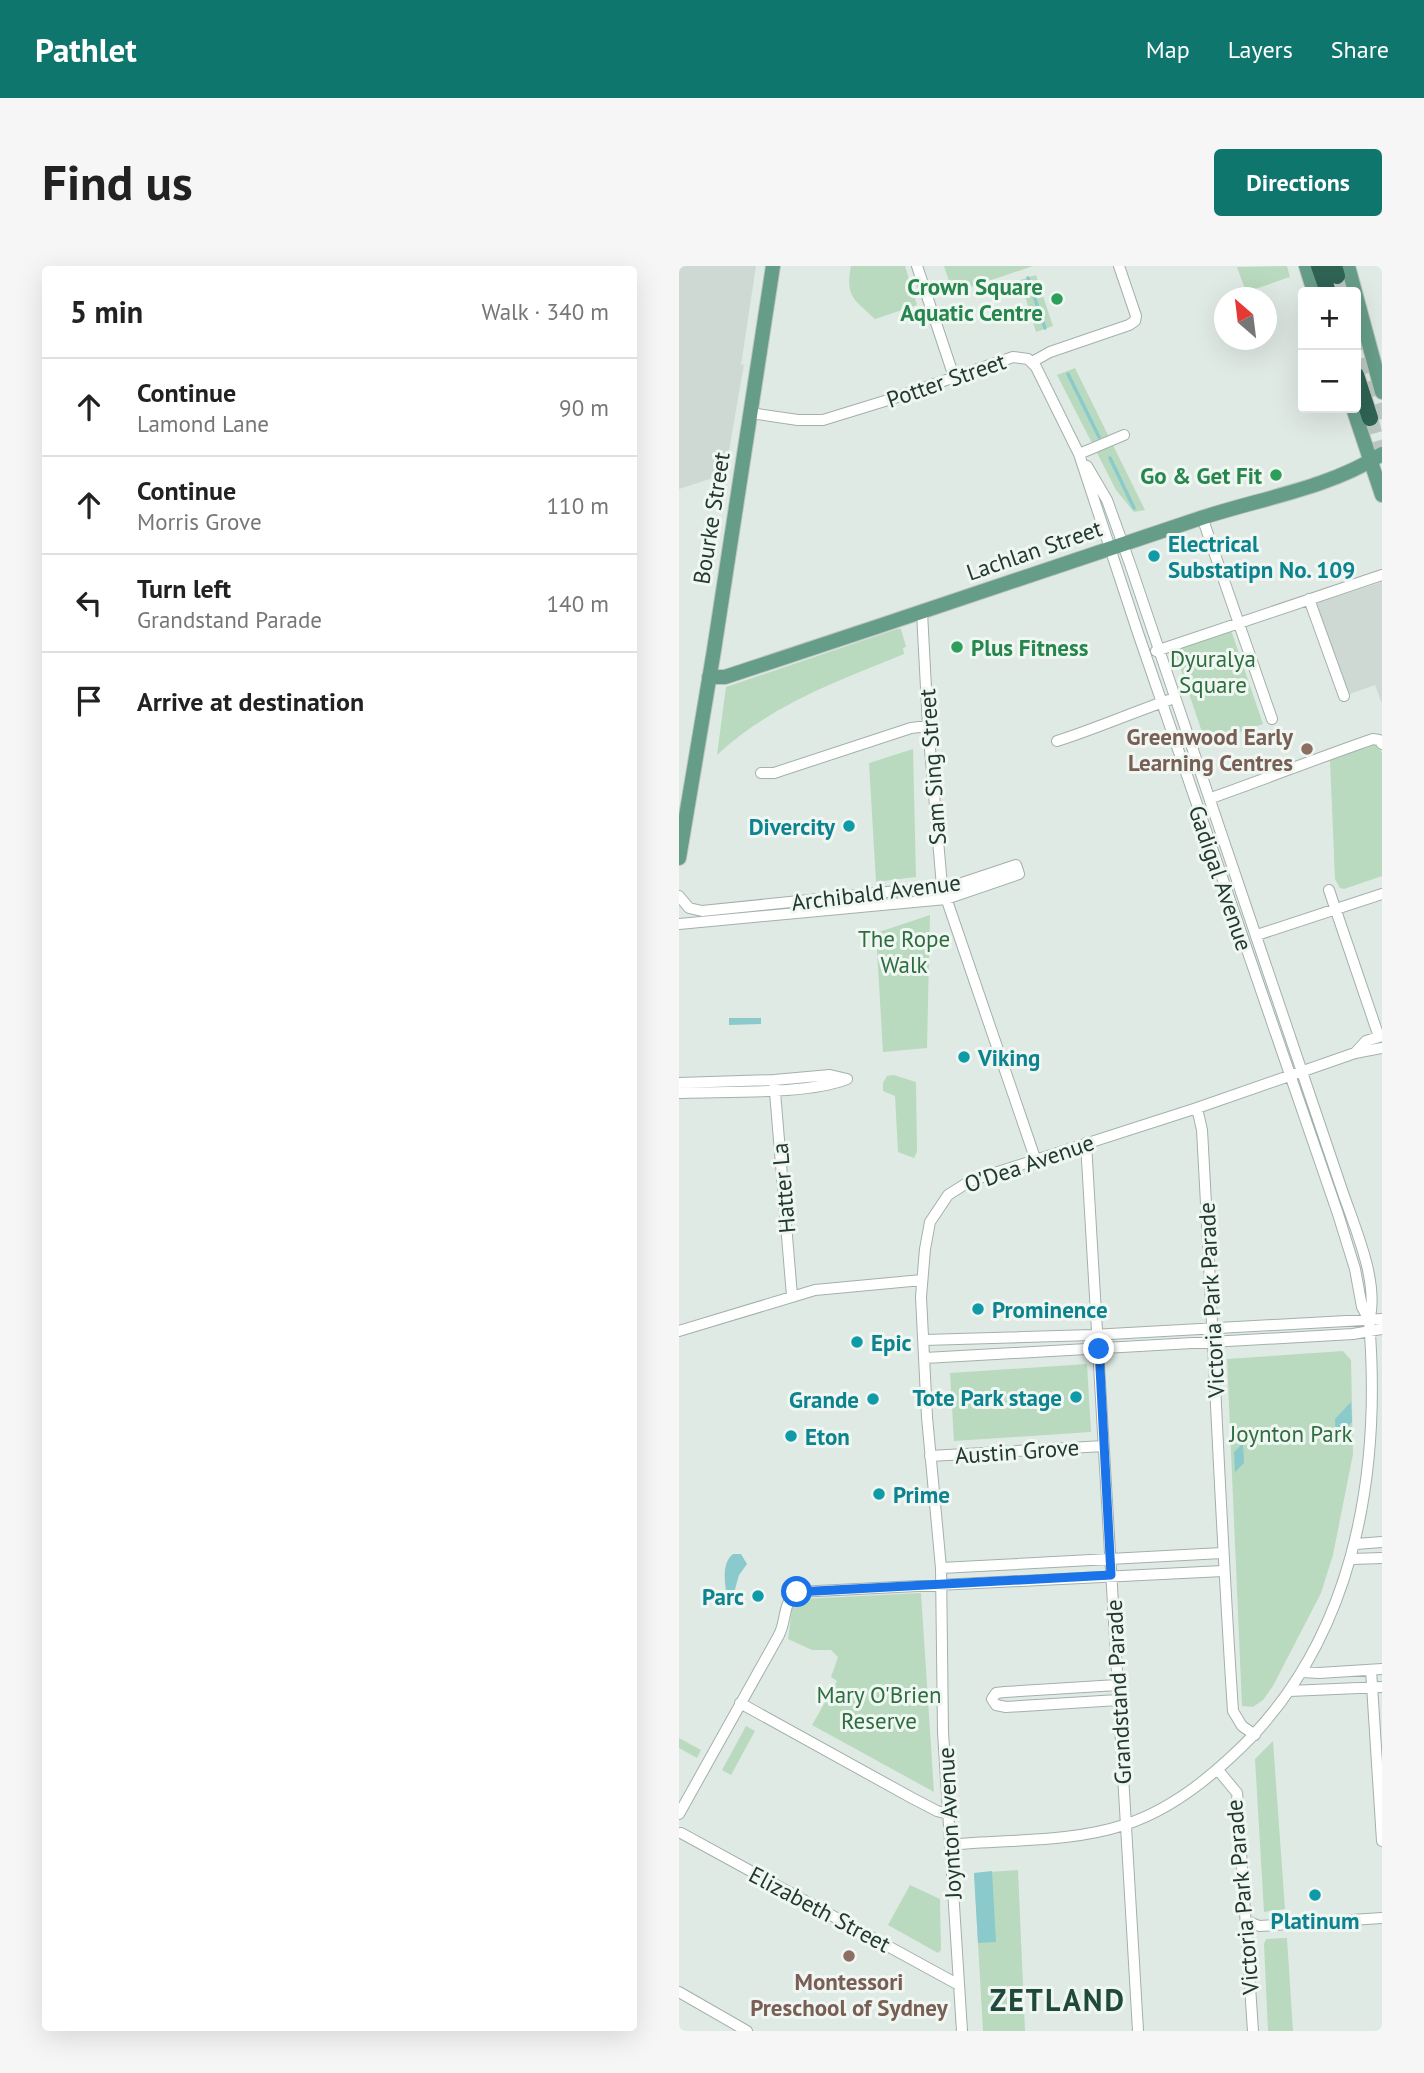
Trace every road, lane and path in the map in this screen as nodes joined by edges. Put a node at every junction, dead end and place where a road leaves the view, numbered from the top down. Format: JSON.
{"nodes":[{"id":1,"x":773,"y":266,"type":"edge"},
{"id":2,"x":917,"y":266,"type":"edge"},
{"id":3,"x":1119,"y":266,"type":"edge"},
{"id":4,"x":1306,"y":266,"type":"edge"},
{"id":5,"x":1319,"y":266,"type":"edge"},
{"id":6,"x":1340,"y":269,"type":"edge"},
{"id":7,"x":1312,"y":287,"type":"edge"},
{"id":8,"x":1326,"y":287,"type":"tunnel mouth"},
{"id":9,"x":1032,"y":362,"type":"junction"},
{"id":10,"x":954,"y":377,"type":"junction"},
{"id":11,"x":1361,"y":390,"type":"edge"},
{"id":12,"x":1382,"y":391,"type":"edge"},
{"id":13,"x":750,"y":413,"type":"junction"},
{"id":14,"x":1355,"y":413,"type":"edge"},
{"id":15,"x":1370,"y":418,"type":"tunnel mouth"},
{"id":16,"x":1124,"y":435,"type":"dead end"},
{"id":17,"x":1079,"y":454,"type":"junction"},
{"id":18,"x":1378,"y":459,"type":"edge"},
{"id":19,"x":1382,"y":495,"type":"edge"},
{"id":20,"x":1202,"y":517,"type":"junction"},
{"id":21,"x":1117,"y":546,"type":"junction"},
{"id":22,"x":1382,"y":575,"type":"edge"},
{"id":23,"x":1309,"y":599,"type":"junction"},
{"id":24,"x":922,"y":612,"type":"junction"},
{"id":25,"x":1238,"y":622,"type":"junction"},
{"id":26,"x":1160,"y":649,"type":"junction"},
{"id":27,"x":1145,"y":654,"type":"junction"},
{"id":28,"x":709,"y":677,"type":"junction"},
{"id":29,"x":1343,"y":695,"type":"dead end"},
{"id":30,"x":1176,"y":697,"type":"junction"},
{"id":31,"x":1162,"y":702,"type":"junction"},
{"id":32,"x":1272,"y":719,"type":"dead end"},
{"id":33,"x":928,"y":726,"type":"junction"},
{"id":34,"x":1056,"y":741,"type":"dead end"},
{"id":35,"x":1381,"y":742,"type":"edge"},
{"id":36,"x":761,"y":773,"type":"dead end"},
{"id":37,"x":1211,"y":798,"type":"junction"},
{"id":38,"x":684,"y":811,"type":"edge"},
{"id":39,"x":679,"y":858,"type":"edge"},
{"id":40,"x":942,"y":886,"type":"junction"},
{"id":41,"x":1329,"y":890,"type":"dead end"},
{"id":42,"x":1382,"y":894,"type":"edge"},
{"id":43,"x":679,"y":896,"type":"edge"},
{"id":44,"x":946,"y":899,"type":"junction"},
{"id":45,"x":825,"y":905,"type":"junction"},
{"id":46,"x":1336,"y":909,"type":"junction"},
{"id":47,"x":679,"y":924,"type":"edge"},
{"id":48,"x":1257,"y":935,"type":"junction"},
{"id":49,"x":1381,"y":1040,"type":"edge"},
{"id":50,"x":1296,"y":1074,"type":"junction"},
{"id":51,"x":679,"y":1083,"type":"edge"},
{"id":52,"x":775,"y":1085,"type":"junction"},
{"id":53,"x":679,"y":1093,"type":"edge"},
{"id":54,"x":1197,"y":1108,"type":"junction"},
{"id":55,"x":1086,"y":1143,"type":"junction"},
{"id":56,"x":1035,"y":1158,"type":"junction"},
{"id":57,"x":922,"y":1280,"type":"junction"},
{"id":58,"x":792,"y":1296,"type":"junction"},
{"id":59,"x":1382,"y":1319,"type":"edge"},
{"id":60,"x":1374,"y":1326,"type":"edge"},
{"id":61,"x":1214,"y":1328,"type":"junction"},
{"id":62,"x":679,"y":1331,"type":"edge"},
{"id":63,"x":1098,"y":1335,"type":"junction"},
{"id":64,"x":924,"y":1340,"type":"junction"},
{"id":65,"x":1214,"y":1342,"type":"junction"},
{"id":66,"x":1099,"y":1349,"type":"junction"},
{"id":67,"x":925,"y":1358,"type":"junction"},
{"id":68,"x":1104,"y":1446,"type":"junction"},
{"id":69,"x":930,"y":1456,"type":"junction"},
{"id":70,"x":1382,"y":1542,"type":"edge"},
{"id":71,"x":1356,"y":1544,"type":"junction"},
{"id":72,"x":1222,"y":1553,"type":"junction"},
{"id":73,"x":1382,"y":1558,"type":"edge"},
{"id":74,"x":1111,"y":1559,"type":"junction"},
{"id":75,"x":1352,"y":1559,"type":"junction"},
{"id":76,"x":940,"y":1568,"type":"junction"},
{"id":77,"x":1223,"y":1570,"type":"junction"},
{"id":78,"x":1111,"y":1575,"type":"junction"},
{"id":79,"x":941,"y":1584,"type":"junction"},
{"id":80,"x":1377,"y":1670,"type":"edge"},
{"id":81,"x":1302,"y":1672,"type":"junction"},
{"id":82,"x":1117,"y":1685,"type":"junction"},
{"id":83,"x":1377,"y":1687,"type":"edge"},
{"id":84,"x":1289,"y":1691,"type":"junction"},
{"id":85,"x":1118,"y":1700,"type":"junction"},
{"id":86,"x":740,"y":1703,"type":"junction"},
{"id":87,"x":1255,"y":1735,"type":"junction"},
{"id":88,"x":1217,"y":1770,"type":"junction"},
{"id":89,"x":679,"y":1814,"type":"edge"},
{"id":90,"x":948,"y":1814,"type":"junction"},
{"id":91,"x":679,"y":1821,"type":"edge"},
{"id":92,"x":1126,"y":1824,"type":"junction"},
{"id":93,"x":680,"y":1835,"type":"edge"},
{"id":94,"x":1382,"y":1842,"type":"edge"},
{"id":95,"x":950,"y":1844,"type":"junction"},
{"id":96,"x":1382,"y":1918,"type":"edge"},
{"id":97,"x":1247,"y":1921,"type":"junction"},
{"id":98,"x":959,"y":1985,"type":"junction"},
{"id":99,"x":679,"y":1992,"type":"edge"},
{"id":100,"x":747,"y":2031,"type":"edge"},
{"id":101,"x":962,"y":2031,"type":"edge"},
{"id":102,"x":1138,"y":2031,"type":"edge"},
{"id":103,"x":1253,"y":2031,"type":"edge"}],
"edges":[{"from":1,"to":13,"type":"main road","name":"Bourke Street"},
{"from":2,"to":10,"type":"street"},
{"from":3,"to":9,"type":"street","name":"Potter Street"},
{"from":4,"to":7,"type":"main road"},
{"from":5,"to":8,"type":"highway"},
{"from":6,"to":12,"type":"main road"},
{"from":9,"to":10,"type":"street","name":"Potter Street"},
{"from":9,"to":17,"type":"street","name":"Gadigal Avenue"},
{"from":10,"to":13,"type":"street","name":"Potter Street"},
{"from":11,"to":15,"type":"highway"},
{"from":13,"to":28,"type":"main road","name":"Bourke Street"},
{"from":14,"to":18,"type":"main road"},
{"from":16,"to":17,"type":"street"},
{"from":17,"to":21,"type":"street","name":"Gadigal Avenue"},
{"from":18,"to":19,"type":"main road"},
{"from":18,"to":20,"type":"main road","name":"Lachlan Street"},
{"from":20,"to":21,"type":"main road","name":"Lachlan Street"},
{"from":20,"to":25,"type":"street"},
{"from":21,"to":24,"type":"main road","name":"Lachlan Street"},
{"from":21,"to":26,"type":"street","name":"Gadigal Avenue"},
{"from":21,"to":27,"type":"street","name":"Gadigal Avenue"},
{"from":22,"to":23,"type":"street"},
{"from":23,"to":25,"type":"street"},
{"from":23,"to":29,"type":"street"},
{"from":24,"to":28,"type":"main road","name":"Lachlan Street"},
{"from":24,"to":33,"type":"street","name":"Sam Sing Street"},
{"from":25,"to":26,"type":"street"},
{"from":25,"to":32,"type":"street"},
{"from":26,"to":27,"type":"street"},
{"from":26,"to":30,"type":"street","name":"Gadigal Avenue"},
{"from":27,"to":31,"type":"street","name":"Gadigal Avenue"},
{"from":28,"to":38,"type":"main road","name":"Bourke Street"},
{"from":30,"to":31,"type":"street"},
{"from":30,"to":37,"type":"street","name":"Gadigal Avenue"},
{"from":31,"to":34,"type":"street"},
{"from":31,"to":50,"type":"street","name":"Gadigal Avenue"},
{"from":33,"to":36,"type":"street"},
{"from":33,"to":40,"type":"street","name":"Sam Sing Street"},
{"from":35,"to":37,"type":"street"},
{"from":37,"to":48,"type":"street","name":"Gadigal Avenue"},
{"from":38,"to":39,"type":"main road","name":"Bourke Street"},
{"from":40,"to":44,"type":"street","name":"Sam Sing Street"},
{"from":40,"to":44,"type":"street","name":"Archibald Avenue"},
{"from":40,"to":45,"type":"street","name":"Archibald Avenue"},
{"from":41,"to":46,"type":"street"},
{"from":42,"to":46,"type":"street"},
{"from":43,"to":45,"type":"street","name":"Archibald Avenue"},
{"from":44,"to":45,"type":"street","name":"Archibald Avenue"},
{"from":44,"to":56,"type":"street","name":"Sam Sing Street"},
{"from":45,"to":47,"type":"street","name":"Archibald Avenue"},
{"from":46,"to":48,"type":"street"},
{"from":46,"to":49,"type":"street"},
{"from":48,"to":50,"type":"street","name":"Gadigal Avenue"},
{"from":49,"to":50,"type":"street","name":"O'Dea Avenue"},
{"from":50,"to":54,"type":"street","name":"O'Dea Avenue"},
{"from":50,"to":60,"type":"street","name":"Gadigal Avenue"},
{"from":51,"to":52,"type":"street"},
{"from":52,"to":52,"type":"street"},
{"from":52,"to":53,"type":"street"},
{"from":52,"to":58,"type":"street","name":"Hatter La"},
{"from":54,"to":55,"type":"street","name":"O'Dea Avenue"},
{"from":54,"to":61,"type":"street","name":"Victoria Park Parade"},
{"from":55,"to":56,"type":"street","name":"O'Dea Avenue"},
{"from":55,"to":63,"type":"street","name":"Grandstand Parade"},
{"from":56,"to":57,"type":"street","name":"O'Dea Avenue"},
{"from":57,"to":58,"type":"street"},
{"from":57,"to":64,"type":"street","name":"Joynton Avenue"},
{"from":58,"to":62,"type":"street"},
{"from":59,"to":60,"type":"street"},
{"from":60,"to":61,"type":"street"},
{"from":60,"to":65,"type":"street"},
{"from":60,"to":71,"type":"street","name":"Gadigal Avenue"},
{"from":61,"to":63,"type":"street"},
{"from":61,"to":65,"type":"street","name":"Victoria Park Parade"},
{"from":63,"to":64,"type":"street"},
{"from":63,"to":66,"type":"street","name":"Grandstand Parade"},
{"from":64,"to":67,"type":"street","name":"Joynton Avenue"},
{"from":65,"to":66,"type":"street"},
{"from":65,"to":72,"type":"street","name":"Victoria Park Parade"},
{"from":66,"to":67,"type":"street"},
{"from":66,"to":68,"type":"street","name":"Grandstand Parade"},
{"from":67,"to":69,"type":"street","name":"Joynton Avenue"},
{"from":68,"to":69,"type":"street","name":"Austin Grove"},
{"from":68,"to":74,"type":"street","name":"Grandstand Parade"},
{"from":69,"to":76,"type":"street","name":"Joynton Avenue"},
{"from":70,"to":71,"type":"street"},
{"from":71,"to":75,"type":"street","name":"Gadigal Avenue"},
{"from":72,"to":74,"type":"street"},
{"from":72,"to":77,"type":"street","name":"Victoria Park Parade"},
{"from":73,"to":75,"type":"street"},
{"from":74,"to":76,"type":"street"},
{"from":74,"to":78,"type":"street","name":"Grandstand Parade"},
{"from":75,"to":81,"type":"street","name":"Gadigal Avenue"},
{"from":76,"to":79,"type":"street","name":"Joynton Avenue"},
{"from":77,"to":78,"type":"street"},
{"from":77,"to":87,"type":"street","name":"Victoria Park Parade"},
{"from":78,"to":79,"type":"street"},
{"from":78,"to":82,"type":"street","name":"Grandstand Parade"},
{"from":79,"to":86,"type":"street"},
{"from":79,"to":90,"type":"street","name":"Joynton Avenue"},
{"from":80,"to":81,"type":"street"},
{"from":80,"to":83,"type":"street"},
{"from":81,"to":84,"type":"street","name":"Gadigal Avenue"},
{"from":82,"to":85,"type":"street","name":"Grandstand Parade"},
{"from":82,"to":85,"type":"street"},
{"from":83,"to":84,"type":"street"},
{"from":83,"to":94,"type":"street"},
{"from":84,"to":87,"type":"street","name":"Gadigal Avenue"},
{"from":85,"to":92,"type":"street","name":"Grandstand Parade"},
{"from":86,"to":89,"type":"street"},
{"from":86,"to":90,"type":"street"},
{"from":87,"to":88,"type":"street","name":"Gadigal Avenue"},
{"from":88,"to":92,"type":"street","name":"Gadigal Avenue"},
{"from":88,"to":97,"type":"street","name":"Victoria Park Parade"},
{"from":90,"to":95,"type":"street","name":"Joynton Avenue"},
{"from":91,"to":93,"type":"street"},
{"from":92,"to":95,"type":"street","name":"Gadigal Avenue"},
{"from":92,"to":102,"type":"street","name":"Grandstand Parade"},
{"from":93,"to":98,"type":"street","name":"Elizabeth Street"},
{"from":95,"to":98,"type":"street","name":"Joynton Avenue"},
{"from":96,"to":97,"type":"street"},
{"from":97,"to":103,"type":"street","name":"Victoria Park Parade"},
{"from":98,"to":101,"type":"street","name":"Joynton Avenue"},
{"from":99,"to":100,"type":"street"}]}
